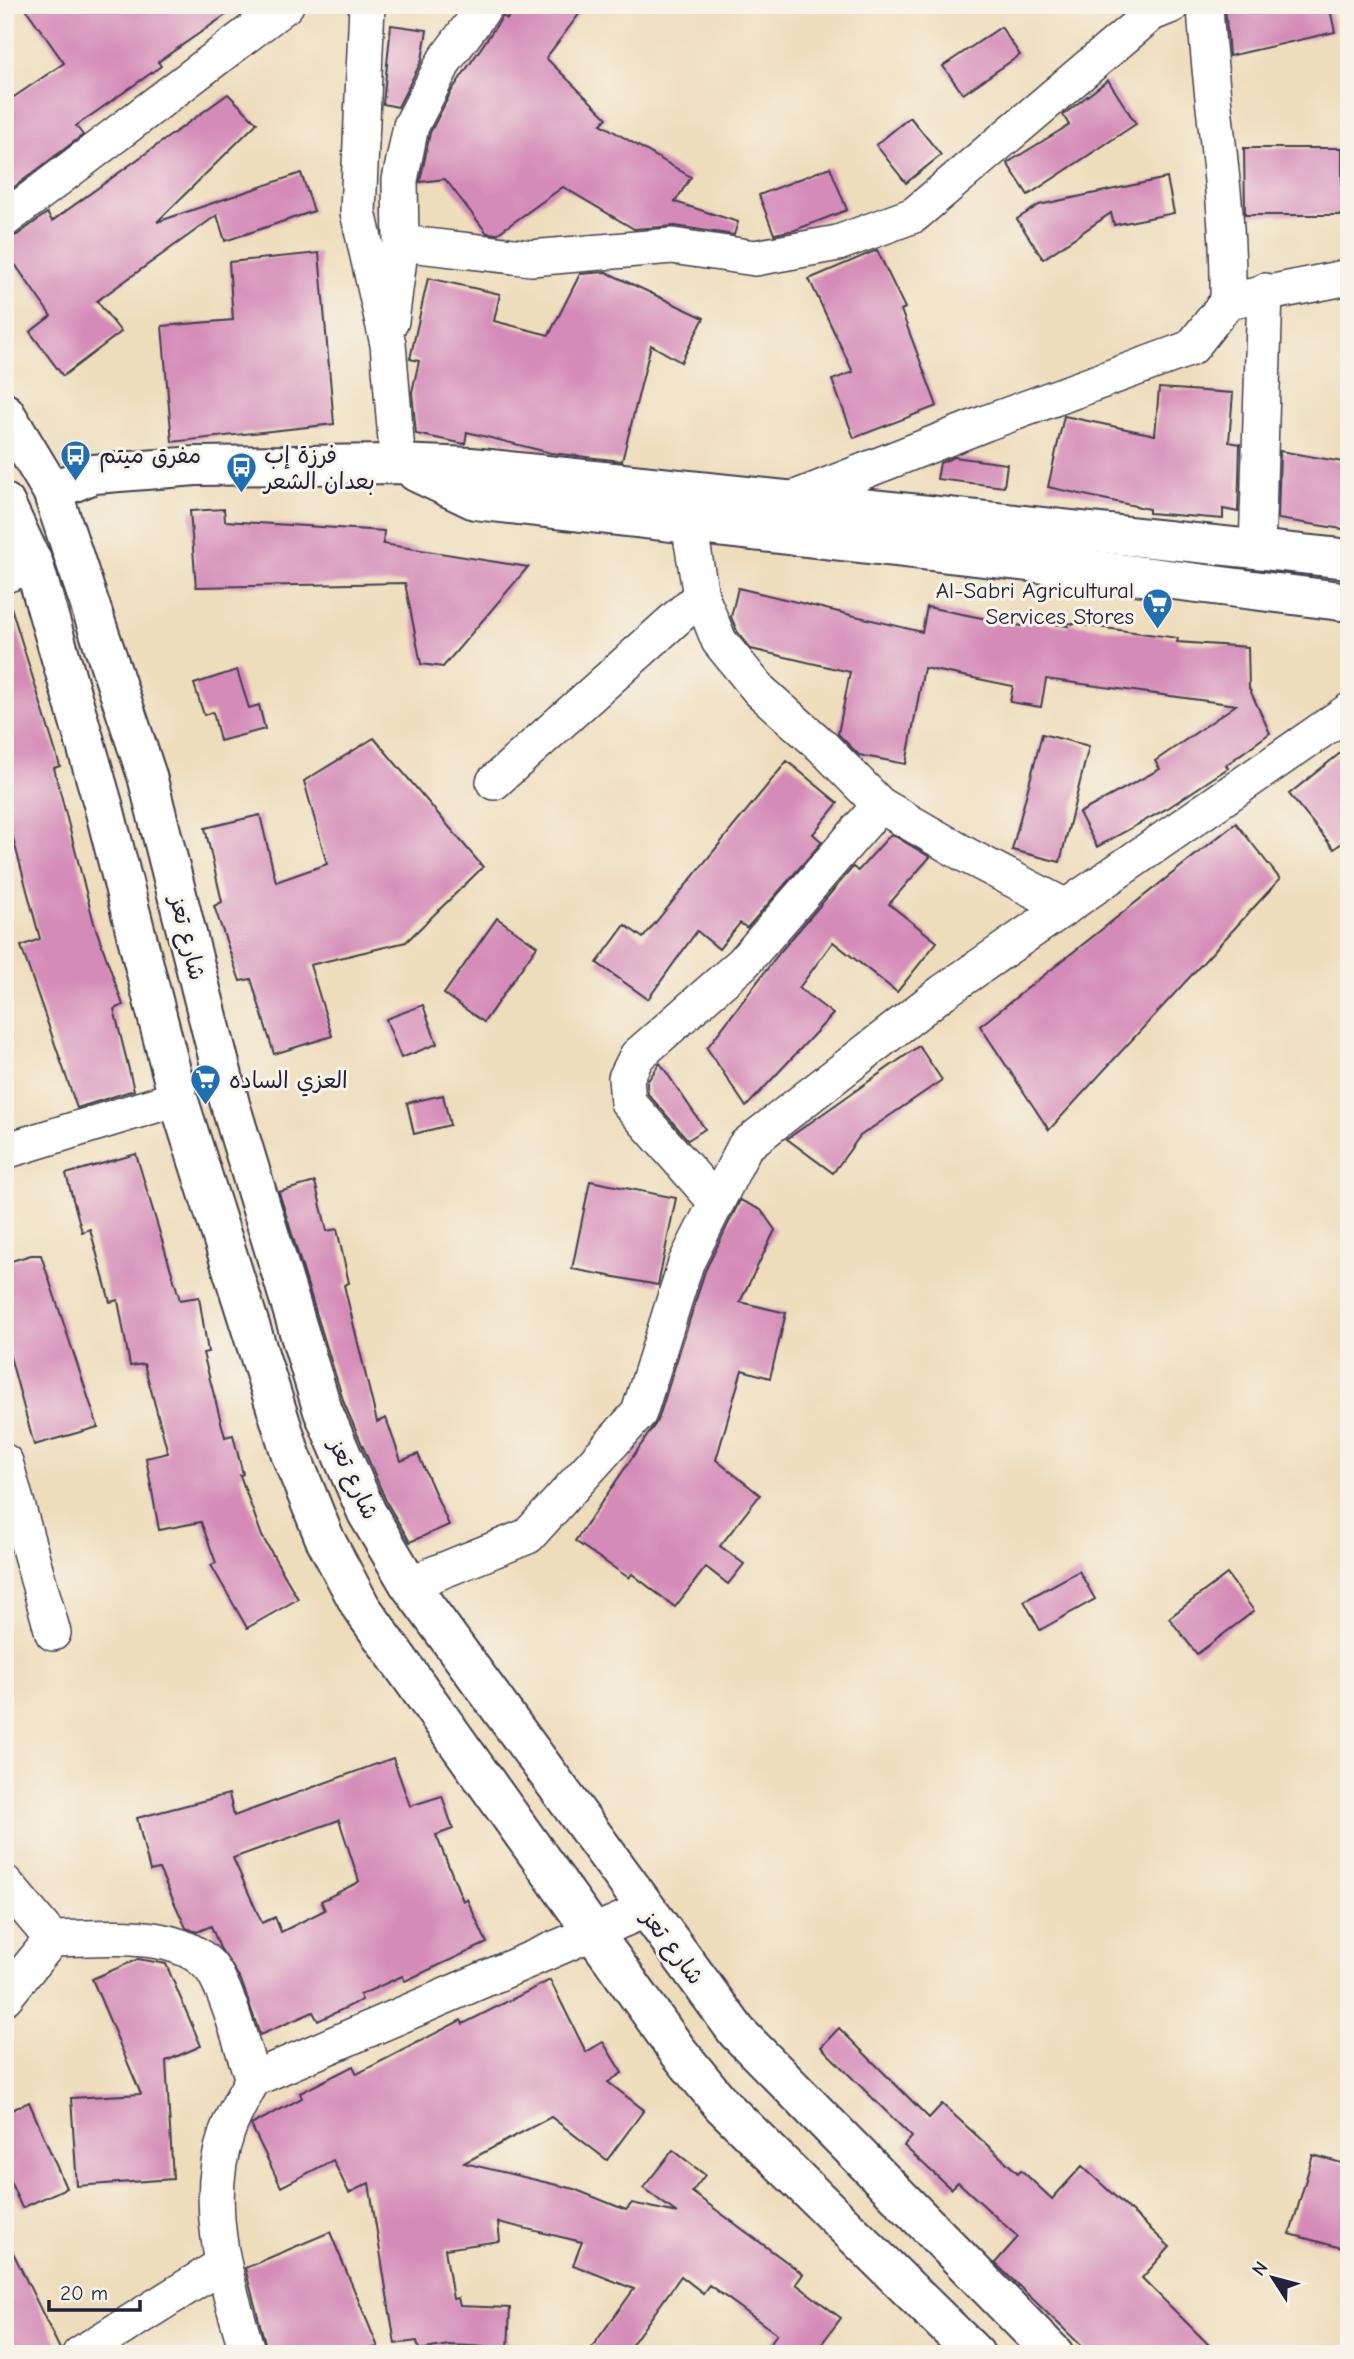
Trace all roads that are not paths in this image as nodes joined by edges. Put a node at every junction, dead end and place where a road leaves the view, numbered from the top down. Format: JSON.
{"nodes":[{"id":1,"x":286,"y":5,"type":"edge"},
{"id":2,"x":367,"y":5,"type":"edge"},
{"id":3,"x":486,"y":5,"type":"edge"},
{"id":4,"x":1172,"y":5,"type":"edge"},
{"id":5,"x":1205,"y":5,"type":"edge"},
{"id":6,"x":5,"y":219,"type":"edge"},
{"id":7,"x":401,"y":243,"type":"junction"},
{"id":8,"x":1349,"y":277,"type":"edge"},
{"id":9,"x":1265,"y":291,"type":"junction"},
{"id":10,"x":1228,"y":301,"type":"junction"},
{"id":11,"x":388,"y":344,"type":"junction"},
{"id":12,"x":5,"y":413,"type":"edge"},
{"id":13,"x":398,"y":464,"type":"junction"},
{"id":14,"x":52,"y":491,"type":"junction"},
{"id":15,"x":788,"y":501,"type":"junction"},
{"id":16,"x":5,"y":503,"type":"edge"},
{"id":17,"x":689,"y":524,"type":"junction"},
{"id":18,"x":1257,"y":550,"type":"junction"},
{"id":19,"x":1349,"y":559,"type":"edge"},
{"id":20,"x":19,"y":570,"type":"edge"},
{"id":21,"x":701,"y":596,"type":"junction"},
{"id":22,"x":1349,"y":602,"type":"edge"},
{"id":23,"x":1349,"y":711,"type":"edge"},
{"id":24,"x":494,"y":782,"type":"dead end"},
{"id":25,"x":880,"y":805,"type":"junction"},
{"id":26,"x":1066,"y":907,"type":"junction"},
{"id":27,"x":178,"y":1098,"type":"junction"},
{"id":28,"x":5,"y":1152,"type":"edge"},
{"id":29,"x":716,"y":1202,"type":"junction"},
{"id":30,"x":5,"y":1462,"type":"edge"},
{"id":31,"x":409,"y":1584,"type":"junction"},
{"id":32,"x":53,"y":1633,"type":"dead end"},
{"id":33,"x":5,"y":1883,"type":"edge"},
{"id":34,"x":645,"y":1910,"type":"junction"},
{"id":35,"x":595,"y":1931,"type":"junction"},
{"id":36,"x":52,"y":1939,"type":"junction"},
{"id":37,"x":5,"y":1997,"type":"edge"},
{"id":38,"x":253,"y":2079,"type":"junction"},
{"id":39,"x":222,"y":2265,"type":"junction"},
{"id":40,"x":80,"y":2354,"type":"edge"},
{"id":41,"x":248,"y":2354,"type":"edge"},
{"id":42,"x":975,"y":2354,"type":"edge"},
{"id":43,"x":1054,"y":2354,"type":"edge"}],
"edges":[{"from":1,"to":6,"type":"street"},
{"from":2,"to":11,"type":"street"},
{"from":3,"to":7,"type":"street"},
{"from":4,"to":7,"type":"street"},
{"from":5,"to":10,"type":"street"},
{"from":7,"to":11,"type":"street"},
{"from":8,"to":9,"type":"street"},
{"from":9,"to":10,"type":"street"},
{"from":9,"to":18,"type":"street"},
{"from":10,"to":15,"type":"street"},
{"from":11,"to":13,"type":"street"},
{"from":12,"to":14,"type":"main road","name":"شارع تعز"},
{"from":13,"to":14,"type":"main road"},
{"from":13,"to":15,"type":"main road"},
{"from":13,"to":17,"type":"main road"},
{"from":14,"to":31,"type":"main road","name":"شارع تعز"},
{"from":15,"to":18,"type":"main road"},
{"from":16,"to":20,"type":"main road","name":"شارع تعز"},
{"from":17,"to":21,"type":"street"},
{"from":17,"to":22,"type":"main road"},
{"from":18,"to":19,"type":"main road"},
{"from":20,"to":27,"type":"main road","name":"شارع تعز"},
{"from":21,"to":24,"type":"street"},
{"from":21,"to":25,"type":"street"},
{"from":23,"to":26,"type":"street"},
{"from":25,"to":26,"type":"street"},
{"from":25,"to":29,"type":"street"},
{"from":26,"to":29,"type":"street"},
{"from":27,"to":28,"type":"street"},
{"from":27,"to":35,"type":"main road","name":"شارع تعز"},
{"from":29,"to":31,"type":"street"},
{"from":30,"to":32,"type":"street"},
{"from":31,"to":34,"type":"main road","name":"شارع تعز"},
{"from":33,"to":36,"type":"street"},
{"from":34,"to":35,"type":"street"},
{"from":34,"to":43,"type":"main road","name":"شارع تعز"},
{"from":35,"to":38,"type":"street"},
{"from":35,"to":42,"type":"main road","name":"شارع تعز"},
{"from":36,"to":37,"type":"street"},
{"from":36,"to":38,"type":"street"},
{"from":38,"to":39,"type":"street"},
{"from":39,"to":40,"type":"street"},
{"from":39,"to":41,"type":"street"}]}
